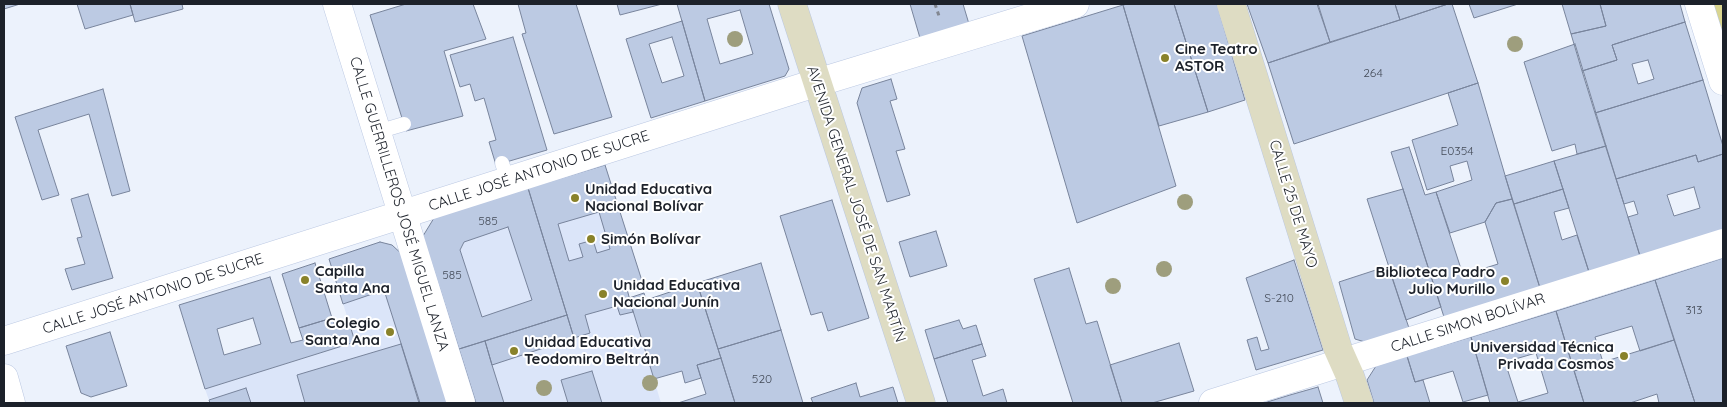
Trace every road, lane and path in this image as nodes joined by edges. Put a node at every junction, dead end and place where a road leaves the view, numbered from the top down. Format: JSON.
{"nodes":[{"id":1,"x":337,"y":4,"type":"edge"},
{"id":2,"x":792,"y":4,"type":"edge"},
{"id":3,"x":1075,"y":4,"type":"edge"},
{"id":4,"x":1231,"y":4,"type":"edge"},
{"id":5,"x":1699,"y":4,"type":"edge"},
{"id":6,"x":1723,"y":81,"type":"edge"},
{"id":7,"x":817,"y":84,"type":"junction"},
{"id":8,"x":404,"y":124,"type":"dead end"},
{"id":9,"x":377,"y":132,"type":"junction"},
{"id":10,"x":402,"y":214,"type":"junction"},
{"id":11,"x":1723,"y":243,"type":"edge"},
{"id":12,"x":4,"y":342,"type":"edge"},
{"id":13,"x":1344,"y":363,"type":"junction"},
{"id":14,"x":4,"y":378,"type":"edge"},
{"id":15,"x":12,"y":403,"type":"edge"},
{"id":16,"x":461,"y":403,"type":"edge"},
{"id":17,"x":921,"y":403,"type":"edge"},
{"id":18,"x":1213,"y":403,"type":"edge"},
{"id":19,"x":1359,"y":403,"type":"edge"}],
"edges":[{"from":1,"to":9,"type":"street","name":"CALLE GUERRILLEROS JOSÉ MIGUEL LANZA"},
{"from":2,"to":7,"type":"main road","name":"AVENIDA GENERAL JOSÉ DE SAN MARTÍN"},
{"from":3,"to":7,"type":"street","name":"CALLE JOSÉ ANTONIO DE SUCRE"},
{"from":4,"to":13,"type":"main road","name":"CALLE 25 DE MAYO"},
{"from":5,"to":6,"type":"street"},
{"from":7,"to":10,"type":"street","name":"CALLE JOSÉ ANTONIO DE SUCRE"},
{"from":7,"to":17,"type":"main road","name":"AVENIDA GENERAL JOSÉ DE SAN MARTÍN"},
{"from":8,"to":9,"type":"lane"},
{"from":9,"to":10,"type":"street","name":"CALLE GUERRILLEROS JOSÉ MIGUEL LANZA"},
{"from":10,"to":12,"type":"street","name":"CALLE JOSÉ ANTONIO DE SUCRE"},
{"from":10,"to":16,"type":"street","name":"CALLE GUERRILLEROS JOSÉ MIGUEL LANZA"},
{"from":11,"to":13,"type":"street","name":"CALLE SIMON BOLÍVAR"},
{"from":13,"to":18,"type":"street","name":"CALLE SIMON BOLÍVAR"},
{"from":13,"to":19,"type":"main road","name":"CALLE 25 DE MAYO"},
{"from":14,"to":15,"type":"street"}]}
